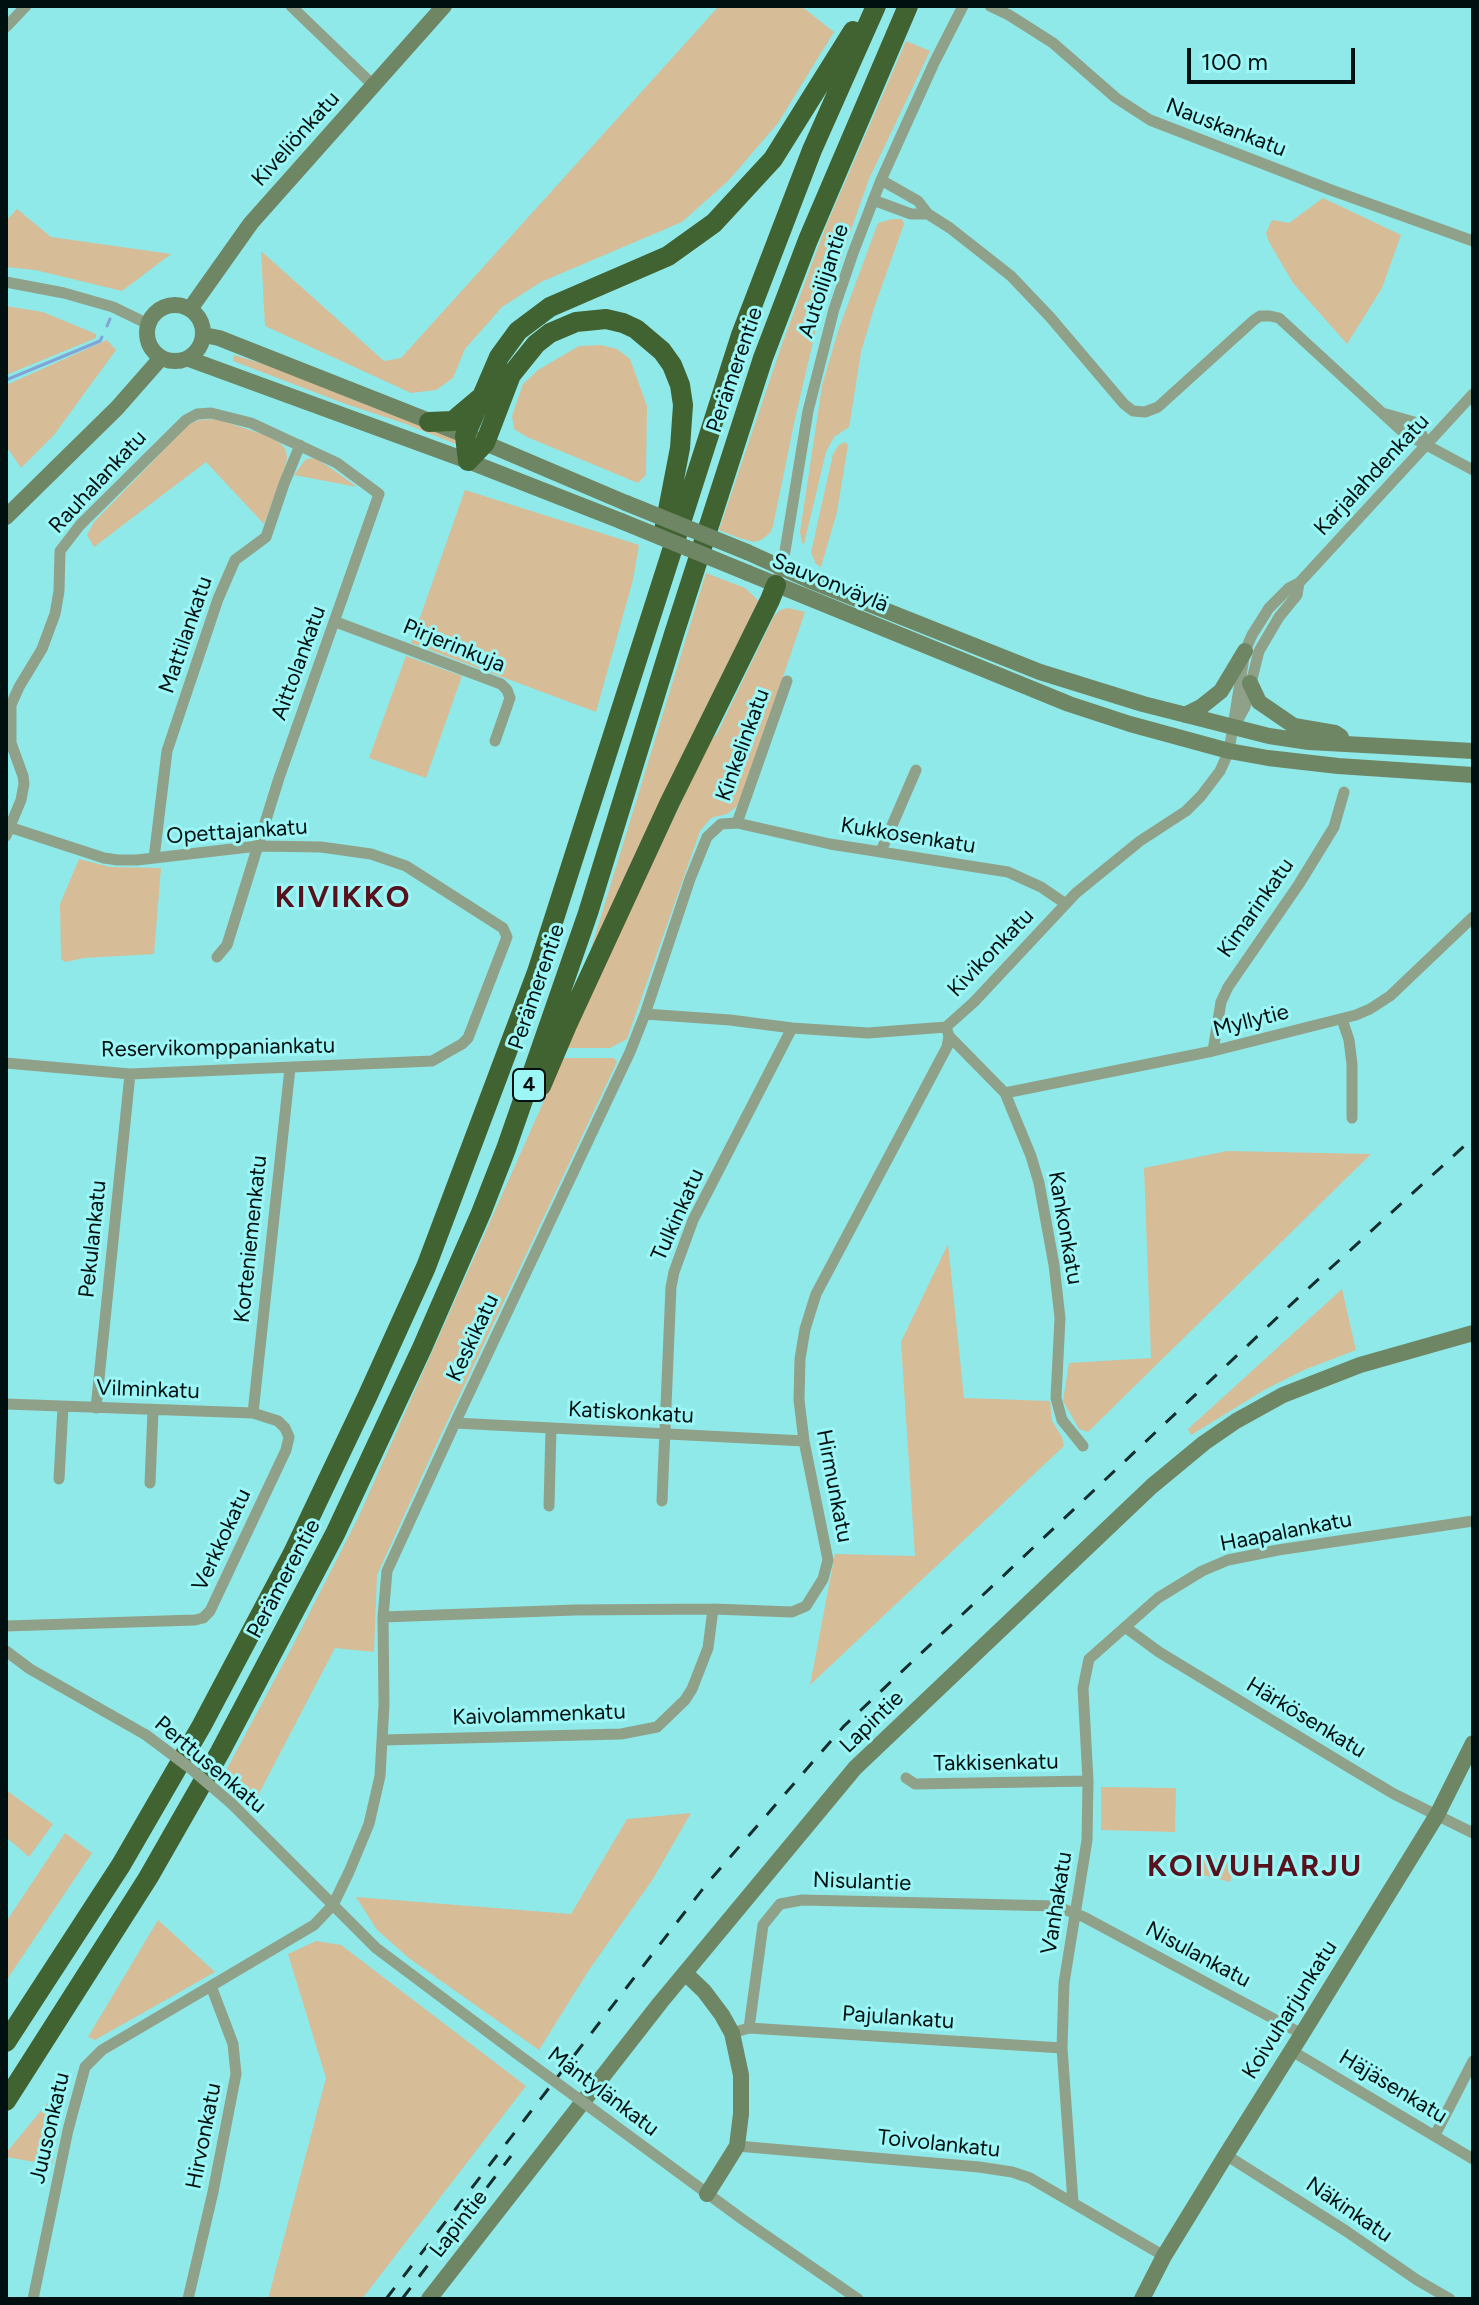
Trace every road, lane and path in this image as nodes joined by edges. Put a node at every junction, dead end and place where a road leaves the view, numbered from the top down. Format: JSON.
{"nodes":[{"id":1,"x":26,"y":6,"type":"edge"},
{"id":2,"x":291,"y":6,"type":"edge"},
{"id":3,"x":444,"y":6,"type":"edge"},
{"id":4,"x":874,"y":6,"type":"edge"},
{"id":5,"x":908,"y":6,"type":"edge"},
{"id":6,"x":963,"y":6,"type":"edge"},
{"id":7,"x":990,"y":6,"type":"edge"},
{"id":8,"x":6,"y":27,"type":"edge"},
{"id":9,"x":373,"y":85,"type":"junction"},
{"id":10,"x":881,"y":180,"type":"junction"},
{"id":11,"x":873,"y":200,"type":"junction"},
{"id":12,"x":928,"y":214,"type":"junction"},
{"id":13,"x":1473,"y":241,"type":"edge"},
{"id":14,"x":6,"y":282,"type":"edge"},
{"id":15,"x":190,"y":309,"type":"junction"},
{"id":16,"x":148,"y":324,"type":"junction"},
{"id":17,"x":204,"y":335,"type":"junction"},
{"id":18,"x":161,"y":358,"type":"junction"},
{"id":19,"x":189,"y":359,"type":"junction"},
{"id":20,"x":1473,"y":394,"type":"edge"},
{"id":21,"x":482,"y":396,"type":"junction"},
{"id":22,"x":429,"y":422,"type":"junction"},
{"id":23,"x":465,"y":436,"type":"junction"},
{"id":24,"x":485,"y":443,"type":"junction"},
{"id":25,"x":1426,"y":444,"type":"junction"},
{"id":26,"x":300,"y":445,"type":"junction"},
{"id":27,"x":468,"y":461,"type":"junction"},
{"id":28,"x":1473,"y":470,"type":"edge"},
{"id":29,"x":379,"y":494,"type":"joint"},
{"id":30,"x":6,"y":517,"type":"edge"},
{"id":31,"x":667,"y":520,"type":"junction"},
{"id":32,"x":778,"y":576,"type":"junction"},
{"id":33,"x":1299,"y":583,"type":"junction"},
{"id":34,"x":660,"y":585,"type":"junction"},
{"id":35,"x":336,"y":622,"type":"junction"},
{"id":36,"x":1245,"y":651,"type":"junction"},
{"id":37,"x":787,"y":681,"type":"dead end"},
{"id":38,"x":1250,"y":683,"type":"junction"},
{"id":39,"x":1185,"y":715,"type":"junction"},
{"id":40,"x":1234,"y":727,"type":"junction"},
{"id":41,"x":495,"y":741,"type":"dead end"},
{"id":42,"x":1348,"y":744,"type":"junction"},
{"id":43,"x":1229,"y":751,"type":"junction"},
{"id":44,"x":1473,"y":751,"type":"edge"},
{"id":45,"x":916,"y":770,"type":"dead end"},
{"id":46,"x":1473,"y":775,"type":"edge"},
{"id":47,"x":1344,"y":792,"type":"dead end"},
{"id":48,"x":737,"y":823,"type":"junction"},
{"id":49,"x":7,"y":830,"type":"edge"},
{"id":50,"x":258,"y":846,"type":"junction"},
{"id":51,"x":881,"y":851,"type":"junction"},
{"id":52,"x":154,"y":858,"type":"junction"},
{"id":53,"x":1066,"y":904,"type":"junction"},
{"id":54,"x":1473,"y":917,"type":"edge"},
{"id":55,"x":217,"y":957,"type":"dead end"},
{"id":56,"x":645,"y":1014,"type":"junction"},
{"id":57,"x":1342,"y":1019,"type":"junction"},
{"id":58,"x":792,"y":1028,"type":"junction"},
{"id":59,"x":948,"y":1032,"type":"junction"},
{"id":60,"x":1213,"y":1051,"type":"junction"},
{"id":61,"x":432,"y":1061,"type":"joint"},
{"id":62,"x":6,"y":1063,"type":"edge"},
{"id":63,"x":290,"y":1068,"type":"junction"},
{"id":64,"x":130,"y":1074,"type":"junction"},
{"id":65,"x":1005,"y":1093,"type":"junction"},
{"id":66,"x":1352,"y":1118,"type":"dead end"},
{"id":67,"x":506,"y":1149,"type":"junction"},
{"id":68,"x":1473,"y":1333,"type":"edge"},
{"id":69,"x":6,"y":1404,"type":"edge"},
{"id":70,"x":63,"y":1407,"type":"junction"},
{"id":71,"x":96,"y":1408,"type":"junction"},
{"id":72,"x":153,"y":1411,"type":"junction"},
{"id":73,"x":253,"y":1413,"type":"junction"},
{"id":74,"x":455,"y":1423,"type":"junction"},
{"id":75,"x":285,"y":1428,"type":"joint"},
{"id":76,"x":551,"y":1428,"type":"junction"},
{"id":77,"x":666,"y":1435,"type":"junction"},
{"id":78,"x":804,"y":1441,"type":"junction"},
{"id":79,"x":1083,"y":1446,"type":"dead end"},
{"id":80,"x":59,"y":1479,"type":"dead end"},
{"id":81,"x":150,"y":1483,"type":"dead end"},
{"id":82,"x":662,"y":1501,"type":"dead end"},
{"id":83,"x":549,"y":1506,"type":"dead end"},
{"id":84,"x":1473,"y":1521,"type":"edge"},
{"id":85,"x":713,"y":1609,"type":"junction"},
{"id":86,"x":383,"y":1617,"type":"junction"},
{"id":87,"x":6,"y":1626,"type":"edge"},
{"id":88,"x":1125,"y":1627,"type":"junction"},
{"id":89,"x":6,"y":1651,"type":"edge"},
{"id":90,"x":383,"y":1740,"type":"junction"},
{"id":91,"x":1473,"y":1743,"type":"edge"},
{"id":92,"x":906,"y":1778,"type":"dead end"},
{"id":93,"x":1088,"y":1781,"type":"junction"},
{"id":94,"x":1437,"y":1815,"type":"junction"},
{"id":95,"x":1473,"y":1833,"type":"edge"},
{"id":96,"x":333,"y":1905,"type":"junction"},
{"id":97,"x":1074,"y":1912,"type":"junction"},
{"id":98,"x":685,"y":1973,"type":"junction"},
{"id":99,"x":211,"y":1986,"type":"junction"},
{"id":100,"x":749,"y":2028,"type":"junction"},
{"id":101,"x":732,"y":2033,"type":"junction"},
{"id":102,"x":1302,"y":2034,"type":"junction"},
{"id":103,"x":6,"y":2042,"type":"edge"},
{"id":104,"x":1062,"y":2048,"type":"junction"},
{"id":105,"x":1292,"y":2051,"type":"junction"},
{"id":106,"x":1473,"y":2061,"type":"edge"},
{"id":107,"x":6,"y":2101,"type":"edge"},
{"id":108,"x":1435,"y":2135,"type":"junction"},
{"id":109,"x":737,"y":2146,"type":"junction"},
{"id":110,"x":1226,"y":2155,"type":"junction"},
{"id":111,"x":1473,"y":2159,"type":"edge"},
{"id":112,"x":707,"y":2194,"type":"junction"},
{"id":113,"x":1073,"y":2202,"type":"junction"},
{"id":114,"x":1164,"y":2256,"type":"junction"},
{"id":115,"x":33,"y":2299,"type":"edge"},
{"id":116,"x":188,"y":2299,"type":"edge"},
{"id":117,"x":429,"y":2299,"type":"edge"},
{"id":118,"x":858,"y":2299,"type":"edge"},
{"id":119,"x":1142,"y":2299,"type":"edge"},
{"id":120,"x":1450,"y":2299,"type":"edge"}],
"edges":[{"from":1,"to":8,"type":"street"},
{"from":2,"to":9,"type":"street"},
{"from":3,"to":9,"type":"main road","name":"Kiveliönkatu"},
{"from":4,"to":21,"type":"highway"},
{"from":4,"to":34,"type":"highway","name":"Perämerentie","number":"4"},
{"from":5,"to":67,"type":"highway","name":"Perämerentie","number":"4"},
{"from":6,"to":10,"type":"street","name":"Autoilijantie"},
{"from":7,"to":13,"type":"street","name":"Nauskankatu"},
{"from":9,"to":15,"type":"main road","name":"Kiveliönkatu"},
{"from":10,"to":11,"type":"street","name":"Autoilijantie"},
{"from":10,"to":12,"type":"street"},
{"from":11,"to":12,"type":"street"},
{"from":11,"to":32,"type":"street","name":"Autoilijantie"},
{"from":12,"to":25,"type":"street"},
{"from":14,"to":16,"type":"street"},
{"from":15,"to":16,"type":"main road"},
{"from":15,"to":17,"type":"main road"},
{"from":16,"to":18,"type":"main road"},
{"from":17,"to":19,"type":"main road"},
{"from":17,"to":22,"type":"main road","name":"Sauvonväylä"},
{"from":18,"to":19,"type":"main road"},
{"from":18,"to":30,"type":"main road"},
{"from":19,"to":27,"type":"main road","name":"Sauvonväylä"},
{"from":20,"to":25,"type":"street","name":"Karjalahdenkatu"},
{"from":21,"to":22,"type":"highway"},
{"from":21,"to":23,"type":"highway"},
{"from":22,"to":23,"type":"main road","name":"Sauvonväylä"},
{"from":23,"to":24,"type":"main road","name":"Sauvonväylä"},
{"from":23,"to":27,"type":"highway"},
{"from":24,"to":27,"type":"highway"},
{"from":24,"to":31,"type":"main road","name":"Sauvonväylä","bridge":true},
{"from":24,"to":31,"type":"highway"},
{"from":25,"to":28,"type":"street"},
{"from":25,"to":33,"type":"street","name":"Karjalahdenkatu"},
{"from":26,"to":29,"type":"street","name":"Rauhalankatu"},
{"from":26,"to":49,"type":"street","name":"Rauhalankatu"},
{"from":26,"to":52,"type":"street","name":"Mattilankatu"},
{"from":27,"to":32,"type":"main road","name":"Sauvonväylä","bridge":true},
{"from":29,"to":35,"type":"street","name":"Aittolankatu"},
{"from":31,"to":32,"type":"main road","name":"Sauvonväylä","bridge":true},
{"from":31,"to":34,"type":"highway"},
{"from":32,"to":39,"type":"main road","name":"Sauvonväylä"},
{"from":32,"to":43,"type":"main road","name":"Sauvonväylä"},
{"from":32,"to":67,"type":"highway"},
{"from":33,"to":36,"type":"street"},
{"from":33,"to":38,"type":"street"},
{"from":34,"to":103,"type":"highway","name":"Perämerentie","number":"4"},
{"from":35,"to":41,"type":"street","name":"Pirjerinkuja"},
{"from":35,"to":50,"type":"street","name":"Aittolankatu"},
{"from":36,"to":39,"type":"main road"},
{"from":36,"to":40,"type":"street"},
{"from":37,"to":48,"type":"street","name":"Kinkelinkatu"},
{"from":38,"to":40,"type":"street"},
{"from":38,"to":42,"type":"main road"},
{"from":39,"to":40,"type":"main road","name":"Sauvonväylä"},
{"from":40,"to":42,"type":"main road","name":"Sauvonväylä"},
{"from":40,"to":43,"type":"street","name":"Kivikonkatu"},
{"from":42,"to":44,"type":"main road","name":"Sauvonväylä"},
{"from":43,"to":46,"type":"main road","name":"Sauvonväylä"},
{"from":43,"to":53,"type":"street","name":"Kivikonkatu"},
{"from":45,"to":51,"type":"street"},
{"from":47,"to":60,"type":"street","name":"Kimarinkatu"},
{"from":48,"to":51,"type":"street","name":"Kukkosenkatu"},
{"from":48,"to":56,"type":"street","name":"Keskikatu"},
{"from":49,"to":52,"type":"street","name":"Opettajankatu"},
{"from":50,"to":52,"type":"street","name":"Opettajankatu"},
{"from":50,"to":55,"type":"street","name":"Aittolankatu"},
{"from":50,"to":61,"type":"street","name":"Opettajankatu"},
{"from":51,"to":53,"type":"street","name":"Kukkosenkatu"},
{"from":53,"to":59,"type":"street","name":"Kivikonkatu"},
{"from":54,"to":57,"type":"street","name":"Myllytie"},
{"from":56,"to":58,"type":"street","name":"Kivikonkatu"},
{"from":56,"to":74,"type":"street","name":"Keskikatu"},
{"from":57,"to":60,"type":"street","name":"Myllytie"},
{"from":57,"to":66,"type":"street"},
{"from":58,"to":59,"type":"street","name":"Kivikonkatu"},
{"from":58,"to":77,"type":"street","name":"Tulkinkatu"},
{"from":59,"to":65,"type":"street","name":"Kankonkatu"},
{"from":59,"to":78,"type":"street","name":"Hirmunkatu"},
{"from":60,"to":65,"type":"street","name":"Myllytie"},
{"from":61,"to":63,"type":"street","name":"Reservikomppaniankatu"},
{"from":62,"to":64,"type":"street","name":"Reservikomppaniankatu"},
{"from":63,"to":64,"type":"street","name":"Reservikomppaniankatu"},
{"from":63,"to":73,"type":"street","name":"Korteniemenkatu"},
{"from":64,"to":71,"type":"street","name":"Pekulankatu"},
{"from":65,"to":79,"type":"street","name":"Kankonkatu"},
{"from":67,"to":107,"type":"highway","name":"Perämerentie","number":"4"},
{"from":68,"to":98,"type":"main road","name":"Lapintie"},
{"from":69,"to":70,"type":"street","name":"Vilminkatu"},
{"from":70,"to":71,"type":"street","name":"Vilminkatu"},
{"from":70,"to":80,"type":"street"},
{"from":71,"to":72,"type":"street","name":"Vilminkatu"},
{"from":72,"to":73,"type":"street","name":"Vilminkatu"},
{"from":72,"to":81,"type":"street"},
{"from":73,"to":75,"type":"street","name":"Vilminkatu"},
{"from":74,"to":76,"type":"street","name":"Katiskonkatu"},
{"from":74,"to":86,"type":"street","name":"Keskikatu"},
{"from":75,"to":87,"type":"street","name":"Verkkokatu"},
{"from":76,"to":77,"type":"street","name":"Katiskonkatu"},
{"from":76,"to":83,"type":"street"},
{"from":77,"to":78,"type":"street","name":"Katiskonkatu"},
{"from":77,"to":82,"type":"street","name":"Tulkinkatu"},
{"from":78,"to":85,"type":"street","name":"Hirmunkatu"},
{"from":84,"to":88,"type":"street","name":"Haapalankatu"},
{"from":85,"to":86,"type":"street","name":"Hirmunkatu"},
{"from":85,"to":90,"type":"street","name":"Kaivolammenkatu"},
{"from":86,"to":90,"type":"street","name":"Keskikatu"},
{"from":88,"to":93,"type":"street","name":"Vanhakatu"},
{"from":88,"to":94,"type":"street","name":"Härkösenkatu"},
{"from":89,"to":96,"type":"street","name":"Perttusenkatu","bridge":true},
{"from":90,"to":96,"type":"street","name":"Keskikatu"},
{"from":91,"to":94,"type":"main road","name":"Koivuharjunkatu"},
{"from":92,"to":93,"type":"street","name":"Takkisenkatu"},
{"from":93,"to":97,"type":"street","name":"Vanhakatu"},
{"from":94,"to":95,"type":"street","name":"Härkösenkatu"},
{"from":94,"to":102,"type":"main road","name":"Koivuharjunkatu"},
{"from":96,"to":99,"type":"street"},
{"from":96,"to":112,"type":"street","name":"Mäntylänkatu","bridge":true},
{"from":97,"to":100,"type":"street","name":"Nisulantie"},
{"from":97,"to":102,"type":"street","name":"Nisulankatu"},
{"from":97,"to":104,"type":"street","name":"Vanhakatu"},
{"from":98,"to":101,"type":"main road"},
{"from":98,"to":117,"type":"main road","name":"Lapintie"},
{"from":99,"to":115,"type":"street","name":"Juusonkatu"},
{"from":99,"to":116,"type":"street","name":"Hirvonkatu"},
{"from":100,"to":101,"type":"street","name":"Pajulankatu"},
{"from":100,"to":104,"type":"street","name":"Pajulankatu"},
{"from":101,"to":109,"type":"main road"},
{"from":102,"to":105,"type":"main road","name":"Koivuharjunkatu"},
{"from":104,"to":113,"type":"street","name":"Vanhakatu"},
{"from":105,"to":108,"type":"street","name":"Häjäsenkatu"},
{"from":105,"to":110,"type":"main road","name":"Koivuharjunkatu"},
{"from":106,"to":108,"type":"street"},
{"from":108,"to":111,"type":"street","name":"Häjäsenkatu"},
{"from":109,"to":112,"type":"main road"},
{"from":109,"to":113,"type":"street","name":"Toivolankatu"},
{"from":110,"to":114,"type":"main road","name":"Koivuharjunkatu"},
{"from":110,"to":120,"type":"street","name":"Näkinkatu"},
{"from":112,"to":118,"type":"street","name":"Mäntylänkatu"},
{"from":113,"to":114,"type":"street","name":"Toivolankatu"},
{"from":114,"to":119,"type":"main road","name":"Koivuharjunkatu"}]}
